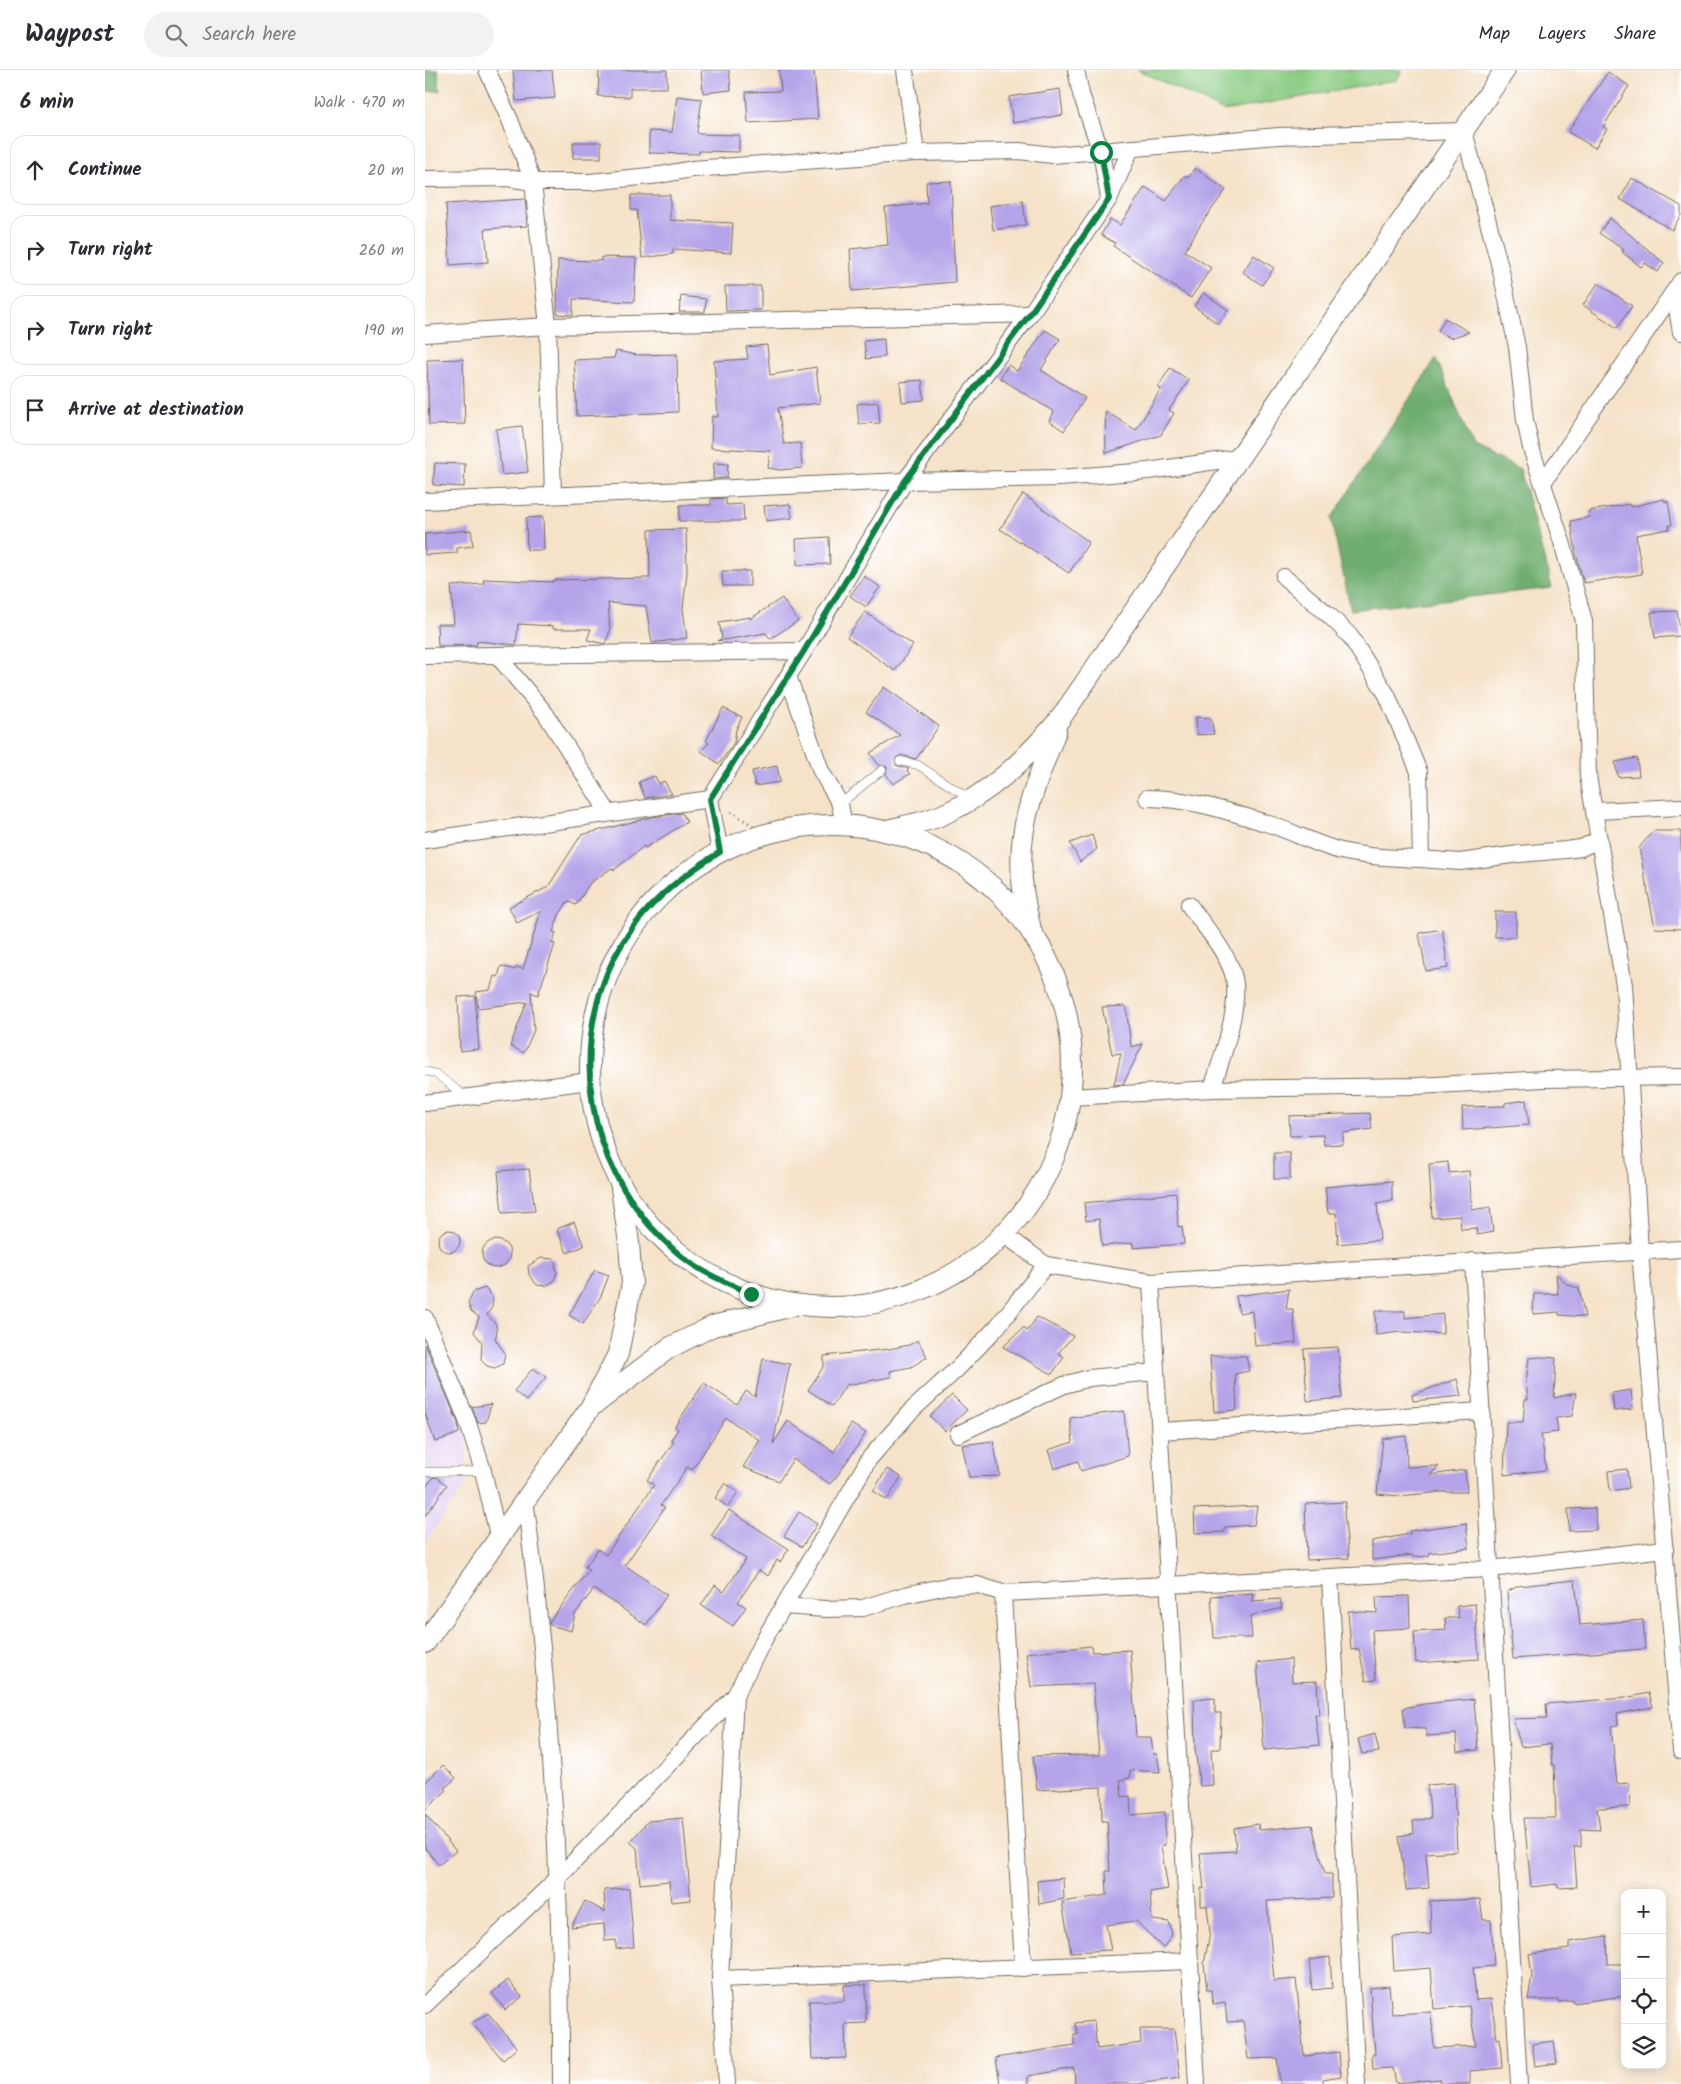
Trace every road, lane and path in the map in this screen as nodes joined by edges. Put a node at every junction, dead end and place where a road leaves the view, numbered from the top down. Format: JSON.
{"nodes":[{"id":1,"x":487,"y":70,"type":"edge"},
{"id":2,"x":905,"y":70,"type":"edge"},
{"id":3,"x":1076,"y":70,"type":"edge"},
{"id":4,"x":1505,"y":70,"type":"edge"},
{"id":5,"x":1464,"y":131,"type":"junction"},
{"id":6,"x":1131,"y":148,"type":"junction"},
{"id":7,"x":1101,"y":152,"type":"junction"},
{"id":8,"x":916,"y":153,"type":"junction"},
{"id":9,"x":425,"y":179,"type":"edge"},
{"id":10,"x":533,"y":182,"type":"junction"},
{"id":11,"x":1109,"y":199,"type":"junction"},
{"id":12,"x":1677,"y":286,"type":"edge"},
{"id":13,"x":1030,"y":314,"type":"junction"},
{"id":14,"x":548,"y":326,"type":"junction"},
{"id":15,"x":1681,"y":332,"type":"edge"},
{"id":16,"x":425,"y":334,"type":"edge"},
{"id":17,"x":1237,"y":458,"type":"junction"},
{"id":18,"x":905,"y":481,"type":"junction"},
{"id":19,"x":1543,"y":481,"type":"junction"},
{"id":20,"x":553,"y":495,"type":"junction"},
{"id":21,"x":425,"y":501,"type":"edge"},
{"id":22,"x":1284,"y":577,"type":"dead end"},
{"id":23,"x":804,"y":651,"type":"junction"},
{"id":24,"x":497,"y":655,"type":"junction"},
{"id":25,"x":425,"y":656,"type":"edge"},
{"id":26,"x":788,"y":676,"type":"junction"},
{"id":27,"x":1060,"y":719,"type":"junction"},
{"id":28,"x":900,"y":760,"type":"dead end"},
{"id":29,"x":883,"y":770,"type":"dead end"},
{"id":30,"x":1147,"y":798,"type":"dead end"},
{"id":31,"x":710,"y":799,"type":"junction"},
{"id":32,"x":971,"y":800,"type":"junction"},
{"id":33,"x":840,"y":804,"type":"junction"},
{"id":34,"x":1681,"y":807,"type":"edge"},
{"id":35,"x":1594,"y":811,"type":"junction"},
{"id":36,"x":609,"y":812,"type":"junction"},
{"id":37,"x":844,"y":826,"type":"junction"},
{"id":38,"x":883,"y":831,"type":"junction"},
{"id":39,"x":766,"y":834,"type":"junction"},
{"id":40,"x":425,"y":840,"type":"edge"},
{"id":41,"x":1599,"y":840,"type":"junction"},
{"id":42,"x":720,"y":852,"type":"junction"},
{"id":43,"x":1421,"y":859,"type":"junction"},
{"id":44,"x":1189,"y":905,"type":"dead end"},
{"id":45,"x":1032,"y":932,"type":"junction"},
{"id":46,"x":425,"y":1070,"type":"edge"},
{"id":47,"x":1681,"y":1077,"type":"edge"},
{"id":48,"x":1630,"y":1079,"type":"junction"},
{"id":49,"x":589,"y":1081,"type":"junction"},
{"id":50,"x":1212,"y":1089,"type":"junction"},
{"id":51,"x":1071,"y":1097,"type":"junction"},
{"id":52,"x":467,"y":1098,"type":"junction"},
{"id":53,"x":425,"y":1103,"type":"edge"},
{"id":54,"x":620,"y":1185,"type":"junction"},
{"id":55,"x":1001,"y":1232,"type":"junction"},
{"id":56,"x":1681,"y":1249,"type":"edge"},
{"id":57,"x":1640,"y":1251,"type":"junction"},
{"id":58,"x":1473,"y":1261,"type":"junction"},
{"id":59,"x":1046,"y":1265,"type":"junction"},
{"id":60,"x":1151,"y":1282,"type":"junction"},
{"id":61,"x":799,"y":1305,"type":"junction"},
{"id":62,"x":425,"y":1318,"type":"edge"},
{"id":63,"x":1156,"y":1372,"type":"junction"},
{"id":64,"x":590,"y":1408,"type":"junction"},
{"id":65,"x":1482,"y":1411,"type":"junction"},
{"id":66,"x":1159,"y":1431,"type":"junction"},
{"id":67,"x":958,"y":1434,"type":"dead end"},
{"id":68,"x":483,"y":1471,"type":"junction"},
{"id":69,"x":425,"y":1472,"type":"edge"},
{"id":70,"x":525,"y":1499,"type":"junction"},
{"id":71,"x":499,"y":1539,"type":"junction"},
{"id":72,"x":1665,"y":1549,"type":"junction"},
{"id":73,"x":1491,"y":1569,"type":"junction"},
{"id":74,"x":1330,"y":1577,"type":"junction"},
{"id":75,"x":1169,"y":1585,"type":"junction"},
{"id":76,"x":1003,"y":1593,"type":"junction"},
{"id":77,"x":784,"y":1606,"type":"junction"},
{"id":78,"x":425,"y":1643,"type":"edge"},
{"id":79,"x":735,"y":1696,"type":"junction"},
{"id":80,"x":1681,"y":1751,"type":"edge"},
{"id":81,"x":559,"y":1877,"type":"junction"},
{"id":82,"x":1189,"y":1961,"type":"junction"},
{"id":83,"x":1023,"y":1968,"type":"junction"},
{"id":84,"x":721,"y":1979,"type":"junction"},
{"id":85,"x":425,"y":2006,"type":"edge"},
{"id":86,"x":561,"y":2084,"type":"edge"},
{"id":87,"x":727,"y":2084,"type":"edge"},
{"id":88,"x":1197,"y":2084,"type":"edge"},
{"id":89,"x":1357,"y":2084,"type":"edge"},
{"id":90,"x":1519,"y":2084,"type":"edge"}],
"edges":[{"from":1,"to":10,"type":"street"},
{"from":2,"to":8,"type":"street"},
{"from":3,"to":7,"type":"street"},
{"from":4,"to":5,"type":"street"},
{"from":5,"to":6,"type":"street"},
{"from":5,"to":17,"type":"street"},
{"from":5,"to":19,"type":"street"},
{"from":6,"to":7,"type":"street"},
{"from":6,"to":11,"type":"street"},
{"from":7,"to":8,"type":"street"},
{"from":7,"to":11,"type":"street"},
{"from":8,"to":10,"type":"street"},
{"from":9,"to":10,"type":"street"},
{"from":10,"to":14,"type":"street"},
{"from":11,"to":13,"type":"street"},
{"from":12,"to":15,"type":"street"},
{"from":12,"to":19,"type":"street"},
{"from":13,"to":14,"type":"street"},
{"from":13,"to":18,"type":"street"},
{"from":14,"to":16,"type":"street"},
{"from":14,"to":20,"type":"street"},
{"from":17,"to":18,"type":"street"},
{"from":17,"to":27,"type":"street"},
{"from":18,"to":20,"type":"street"},
{"from":18,"to":23,"type":"street"},
{"from":19,"to":35,"type":"street"},
{"from":20,"to":21,"type":"street"},
{"from":22,"to":43,"type":"street"},
{"from":23,"to":24,"type":"street"},
{"from":23,"to":26,"type":"street"},
{"from":24,"to":25,"type":"street"},
{"from":24,"to":36,"type":"street"},
{"from":26,"to":31,"type":"street"},
{"from":26,"to":33,"type":"street"},
{"from":27,"to":32,"type":"street"},
{"from":27,"to":45,"type":"street"},
{"from":28,"to":32,"type":"lane"},
{"from":29,"to":33,"type":"lane"},
{"from":30,"to":43,"type":"street"},
{"from":31,"to":36,"type":"street"},
{"from":31,"to":39,"type":"path"},
{"from":31,"to":42,"type":"street"},
{"from":32,"to":38,"type":"street"},
{"from":33,"to":37,"type":"street"},
{"from":34,"to":35,"type":"street"},
{"from":35,"to":41,"type":"street"},
{"from":36,"to":40,"type":"street"},
{"from":37,"to":38,"type":"street"},
{"from":37,"to":39,"type":"street"},
{"from":38,"to":45,"type":"street"},
{"from":39,"to":42,"type":"street"},
{"from":41,"to":43,"type":"street"},
{"from":41,"to":48,"type":"street"},
{"from":42,"to":49,"type":"street"},
{"from":44,"to":50,"type":"street"},
{"from":45,"to":51,"type":"street"},
{"from":46,"to":52,"type":"lane"},
{"from":47,"to":48,"type":"street"},
{"from":48,"to":50,"type":"street"},
{"from":48,"to":57,"type":"street"},
{"from":49,"to":52,"type":"street"},
{"from":49,"to":54,"type":"street"},
{"from":50,"to":51,"type":"street"},
{"from":51,"to":55,"type":"street"},
{"from":52,"to":53,"type":"street"},
{"from":54,"to":61,"type":"street"},
{"from":54,"to":64,"type":"street"},
{"from":55,"to":59,"type":"street"},
{"from":55,"to":61,"type":"street"},
{"from":56,"to":57,"type":"street"},
{"from":57,"to":58,"type":"street"},
{"from":57,"to":72,"type":"street"},
{"from":58,"to":60,"type":"street"},
{"from":58,"to":65,"type":"street"},
{"from":59,"to":60,"type":"street"},
{"from":59,"to":77,"type":"street"},
{"from":60,"to":63,"type":"street"},
{"from":61,"to":64,"type":"street"},
{"from":62,"to":68,"type":"street"},
{"from":63,"to":66,"type":"street"},
{"from":63,"to":67,"type":"street"},
{"from":64,"to":70,"type":"street"},
{"from":65,"to":66,"type":"street"},
{"from":65,"to":73,"type":"street"},
{"from":66,"to":75,"type":"street"},
{"from":68,"to":69,"type":"lane"},
{"from":68,"to":71,"type":"street"},
{"from":70,"to":71,"type":"street"},
{"from":70,"to":81,"type":"street"},
{"from":71,"to":78,"type":"street"},
{"from":72,"to":73,"type":"street"},
{"from":72,"to":80,"type":"street"},
{"from":73,"to":74,"type":"street"},
{"from":73,"to":90,"type":"street"},
{"from":74,"to":75,"type":"street"},
{"from":74,"to":89,"type":"street"},
{"from":75,"to":76,"type":"street"},
{"from":75,"to":82,"type":"street"},
{"from":76,"to":77,"type":"street"},
{"from":76,"to":83,"type":"street"},
{"from":77,"to":79,"type":"street"},
{"from":79,"to":81,"type":"street"},
{"from":79,"to":84,"type":"street"},
{"from":81,"to":85,"type":"street"},
{"from":81,"to":86,"type":"street"},
{"from":82,"to":83,"type":"street"},
{"from":82,"to":88,"type":"street"},
{"from":83,"to":84,"type":"street"},
{"from":84,"to":87,"type":"street"}]}
